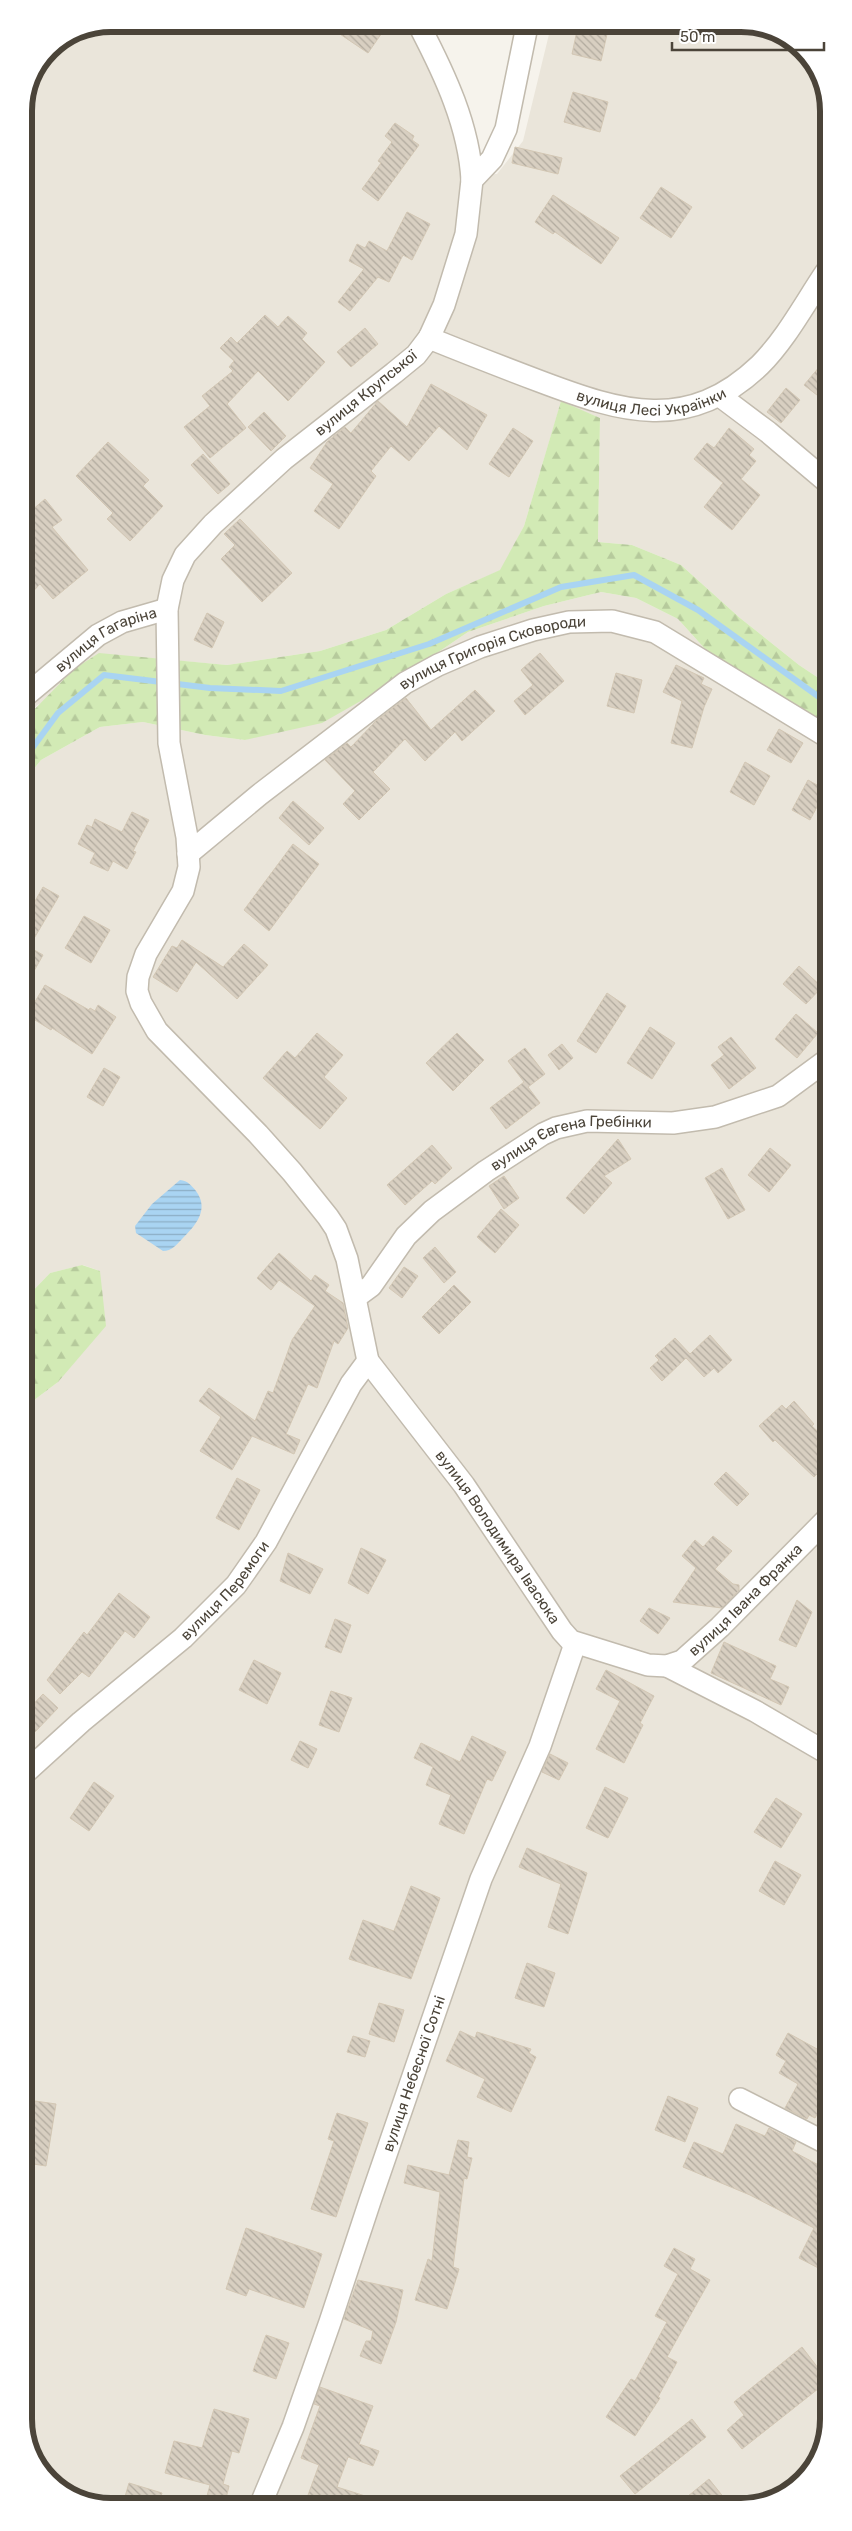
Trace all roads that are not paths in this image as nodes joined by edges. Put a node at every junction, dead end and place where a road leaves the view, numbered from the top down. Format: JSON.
{"nodes":[{"id":1,"x":422,"y":32,"type":"edge"},
{"id":2,"x":526,"y":33,"type":"edge"},
{"id":3,"x":472,"y":180,"type":"junction"},
{"id":4,"x":820,"y":281,"type":"edge"},
{"id":5,"x":429,"y":338,"type":"junction"},
{"id":6,"x":720,"y":396,"type":"junction"},
{"id":7,"x":820,"y":476,"type":"edge"},
{"id":8,"x":168,"y":609,"type":"junction"},
{"id":9,"x":32,"y":690,"type":"edge"},
{"id":10,"x":820,"y":732,"type":"edge"},
{"id":11,"x":188,"y":854,"type":"junction"},
{"id":12,"x":820,"y":1064,"type":"edge"},
{"id":13,"x":356,"y":1297,"type":"junction"},
{"id":14,"x":368,"y":1362,"type":"junction"},
{"id":15,"x":820,"y":1525,"type":"edge"},
{"id":16,"x":575,"y":1644,"type":"junction"},
{"id":17,"x":662,"y":1666,"type":"junction"},
{"id":18,"x":820,"y":1749,"type":"edge"},
{"id":19,"x":32,"y":1767,"type":"edge"},
{"id":20,"x":740,"y":2099,"type":"dead end"},
{"id":21,"x":820,"y":2140,"type":"edge"},
{"id":22,"x":263,"y":2498,"type":"edge"}],
"edges":[{"from":1,"to":3,"type":"street","name":"вулиця Крупської"},
{"from":2,"to":3,"type":"street"},
{"from":3,"to":5,"type":"street","name":"вулиця Крупської"},
{"from":4,"to":6,"type":"street","name":"вулиця Лесі Українки"},
{"from":5,"to":6,"type":"street","name":"вулиця Лесі Українки"},
{"from":5,"to":8,"type":"street","name":"вулиця Крупської"},
{"from":6,"to":7,"type":"street"},
{"from":8,"to":9,"type":"street","name":"вулиця Гагаріна"},
{"from":8,"to":11,"type":"street","name":"вулиця Крупської"},
{"from":10,"to":11,"type":"street","name":"вулиця Григорія Сковороди"},
{"from":11,"to":13,"type":"street"},
{"from":12,"to":13,"type":"street","name":"вулиця Євгена Гребінки"},
{"from":13,"to":14,"type":"street"},
{"from":14,"to":16,"type":"street","name":"вулиця Володимира Івасюка"},
{"from":14,"to":19,"type":"street","name":"вулиця Перемоги"},
{"from":15,"to":17,"type":"street","name":"вулиця Івана Франка"},
{"from":16,"to":17,"type":"street"},
{"from":16,"to":22,"type":"street","name":"вулиця Небесної Сотні"},
{"from":17,"to":18,"type":"street"},
{"from":20,"to":21,"type":"street"}]}
